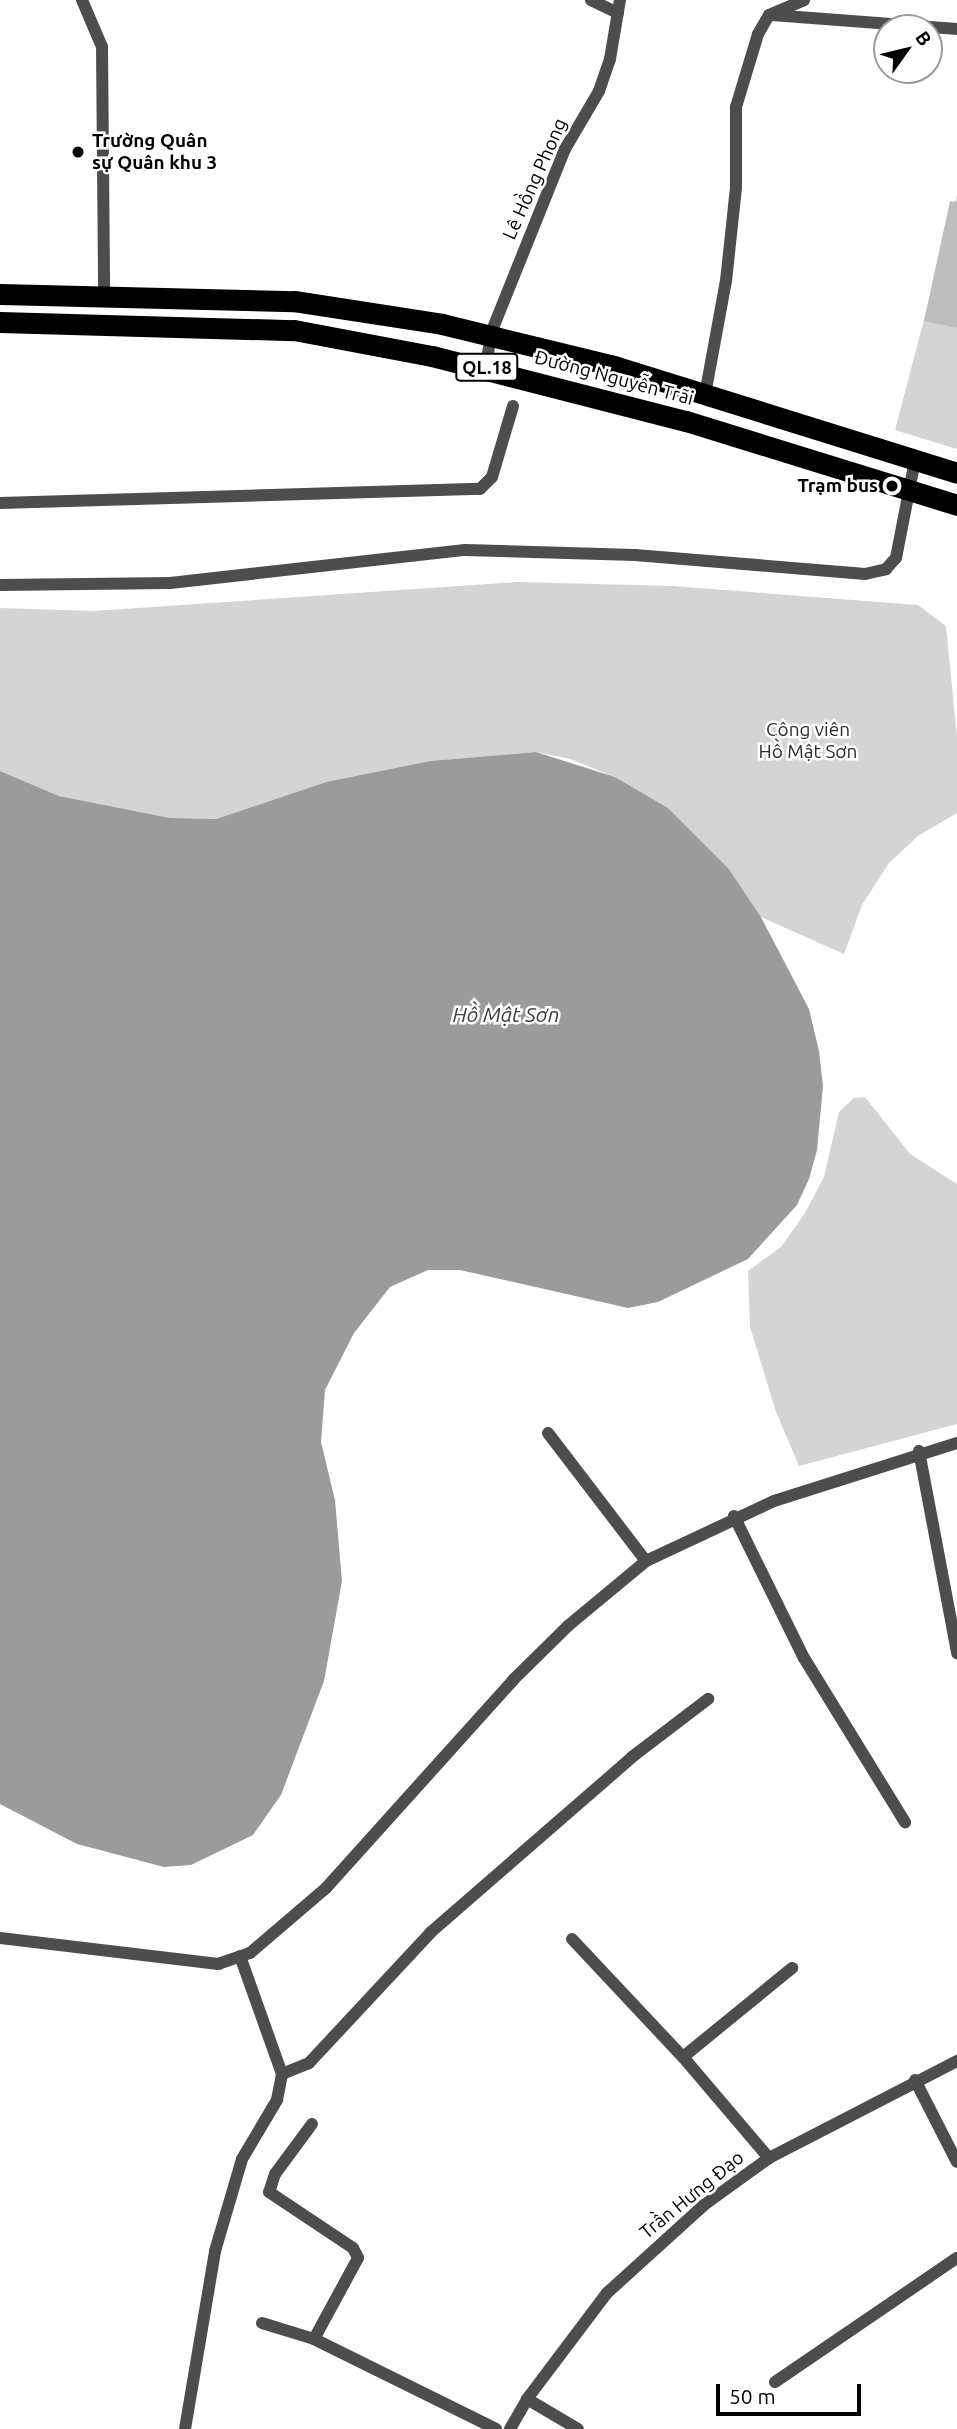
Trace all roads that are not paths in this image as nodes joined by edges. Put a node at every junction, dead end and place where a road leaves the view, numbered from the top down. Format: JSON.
{"nodes":[{"id":1,"x":82,"y":0,"type":"edge"},
{"id":2,"x":591,"y":0,"type":"edge"},
{"id":3,"x":804,"y":0,"type":"edge"},
{"id":4,"x":787,"y":3,"type":"edge"},
{"id":5,"x":619,"y":7,"type":"edge"},
{"id":6,"x":769,"y":15,"type":"junction"},
{"id":7,"x":957,"y":29,"type":"edge"},
{"id":8,"x":0,"y":294,"type":"edge"},
{"id":9,"x":104,"y":295,"type":"junction"},
{"id":10,"x":0,"y":322,"type":"edge"},
{"id":11,"x":491,"y":334,"type":"junction"},
{"id":12,"x":486,"y":366,"type":"junction"},
{"id":13,"x":705,"y":395,"type":"junction"},
{"id":14,"x":513,"y":406,"type":"dead end"},
{"id":15,"x":915,"y":460,"type":"junction"},
{"id":16,"x":957,"y":473,"type":"edge"},
{"id":17,"x":910,"y":491,"type":"junction"},
{"id":18,"x":0,"y":503,"type":"edge"},
{"id":19,"x":957,"y":505,"type":"edge"},
{"id":20,"x":0,"y":585,"type":"edge"},
{"id":21,"x":548,"y":1433,"type":"dead end"},
{"id":22,"x":957,"y":1443,"type":"edge"},
{"id":23,"x":919,"y":1451,"type":"junction"},
{"id":24,"x":734,"y":1516,"type":"junction"},
{"id":25,"x":646,"y":1561,"type":"junction"},
{"id":26,"x":957,"y":1653,"type":"edge"},
{"id":27,"x":708,"y":1699,"type":"dead end"},
{"id":28,"x":905,"y":1822,"type":"dead end"},
{"id":29,"x":0,"y":1938,"type":"edge"},
{"id":30,"x":572,"y":1939,"type":"dead end"},
{"id":31,"x":240,"y":1956,"type":"junction"},
{"id":32,"x":792,"y":1968,"type":"dead end"},
{"id":33,"x":683,"y":2057,"type":"junction"},
{"id":34,"x":957,"y":2061,"type":"edge"},
{"id":35,"x":282,"y":2074,"type":"junction"},
{"id":36,"x":915,"y":2080,"type":"junction"},
{"id":37,"x":312,"y":2124,"type":"dead end"},
{"id":38,"x":769,"y":2158,"type":"junction"},
{"id":39,"x":957,"y":2162,"type":"edge"},
{"id":40,"x":957,"y":2258,"type":"edge"},
{"id":41,"x":262,"y":2323,"type":"dead end"},
{"id":42,"x":314,"y":2339,"type":"junction"},
{"id":43,"x":775,"y":2382,"type":"dead end"},
{"id":44,"x":527,"y":2399,"type":"junction"},
{"id":45,"x":185,"y":2429,"type":"edge"},
{"id":46,"x":496,"y":2429,"type":"edge"},
{"id":47,"x":510,"y":2429,"type":"edge"},
{"id":48,"x":578,"y":2429,"type":"edge"}],
"edges":[{"from":1,"to":9,"type":"street"},
{"from":2,"to":5,"type":"street"},
{"from":3,"to":4,"type":"street"},
{"from":4,"to":6,"type":"street"},
{"from":5,"to":11,"type":"street","name":"Lê Hồng Phong"},
{"from":6,"to":7,"type":"street"},
{"from":6,"to":13,"type":"street"},
{"from":8,"to":9,"type":"highway","name":"Đường Nguyễn Trãi","number":"QL.18"},
{"from":9,"to":11,"type":"highway","name":"Đường Nguyễn Trãi","number":"QL.18"},
{"from":10,"to":12,"type":"highway","name":"Đường Nguyễn Trãi","number":"QL.18"},
{"from":11,"to":12,"type":"street","name":"Lê Hồng Phong"},
{"from":11,"to":13,"type":"highway","name":"Đường Nguyễn Trãi","number":"QL.18"},
{"from":12,"to":17,"type":"highway","name":"Đường Nguyễn Trãi","number":"QL.18"},
{"from":13,"to":15,"type":"highway","name":"Đường Nguyễn Trãi","number":"QL.18"},
{"from":14,"to":18,"type":"street"},
{"from":15,"to":16,"type":"highway","name":"Đường Nguyễn Trãi","number":"QL.18"},
{"from":15,"to":17,"type":"street"},
{"from":17,"to":19,"type":"highway","name":"Đường Nguyễn Trãi","number":"QL.18"},
{"from":17,"to":20,"type":"street"},
{"from":21,"to":25,"type":"street"},
{"from":22,"to":23,"type":"street"},
{"from":23,"to":24,"type":"street"},
{"from":23,"to":26,"type":"street"},
{"from":24,"to":25,"type":"street"},
{"from":24,"to":28,"type":"street"},
{"from":25,"to":31,"type":"street"},
{"from":27,"to":35,"type":"street"},
{"from":29,"to":31,"type":"street"},
{"from":30,"to":33,"type":"street"},
{"from":31,"to":35,"type":"street"},
{"from":32,"to":33,"type":"street"},
{"from":33,"to":38,"type":"street"},
{"from":34,"to":36,"type":"street","name":"Trần Hưng Đạo"},
{"from":35,"to":45,"type":"street"},
{"from":36,"to":38,"type":"street","name":"Trần Hưng Đạo"},
{"from":36,"to":39,"type":"street"},
{"from":37,"to":42,"type":"street"},
{"from":38,"to":44,"type":"street","name":"Trần Hưng Đạo"},
{"from":40,"to":43,"type":"street"},
{"from":41,"to":42,"type":"street"},
{"from":42,"to":46,"type":"street"},
{"from":44,"to":47,"type":"street","name":"Trần Hưng Đạo"},
{"from":44,"to":48,"type":"street"}]}
